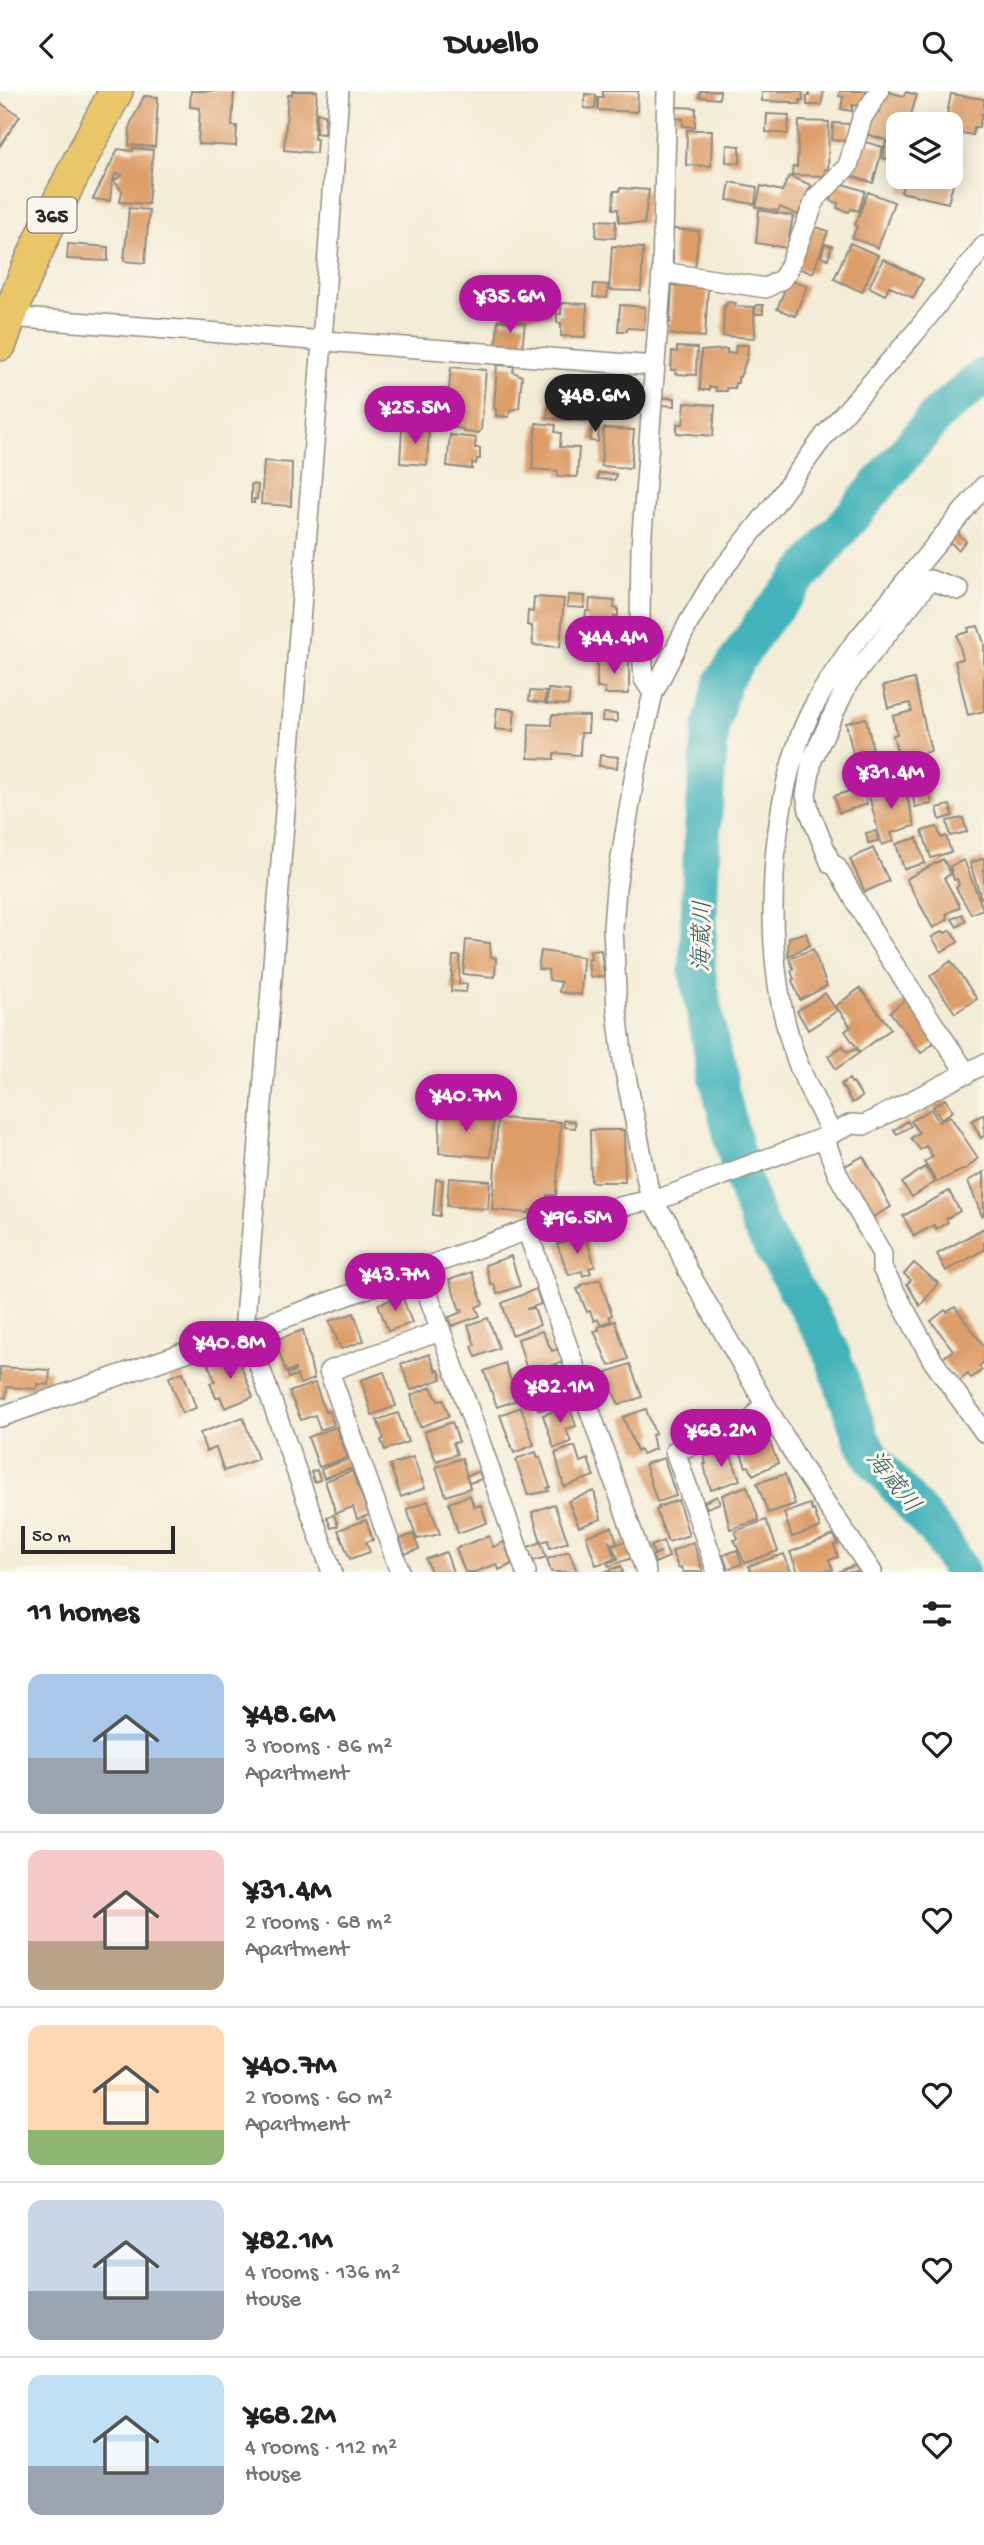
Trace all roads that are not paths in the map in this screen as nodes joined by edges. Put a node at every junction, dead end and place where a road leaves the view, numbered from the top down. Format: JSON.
{"nodes":[{"id":1,"x":116,"y":91,"type":"edge"},
{"id":2,"x":339,"y":91,"type":"edge"},
{"id":3,"x":667,"y":91,"type":"edge"},
{"id":4,"x":879,"y":91,"type":"edge"},
{"id":5,"x":984,"y":246,"type":"edge"},
{"id":6,"x":662,"y":272,"type":"junction"},
{"id":7,"x":4,"y":330,"type":"edge"},
{"id":8,"x":322,"y":342,"type":"junction"},
{"id":9,"x":655,"y":366,"type":"junction"},
{"id":10,"x":984,"y":486,"type":"edge"},
{"id":11,"x":959,"y":590,"type":"dead end"},
{"id":12,"x":653,"y":692,"type":"junction"},
{"id":13,"x":979,"y":1069,"type":"edge"},
{"id":14,"x":825,"y":1137,"type":"junction"},
{"id":15,"x":658,"y":1199,"type":"junction"},
{"id":16,"x":527,"y":1230,"type":"junction"},
{"id":17,"x":419,"y":1269,"type":"junction"},
{"id":18,"x":247,"y":1331,"type":"junction"},
{"id":19,"x":440,"y":1331,"type":"junction"},
{"id":20,"x":764,"y":1403,"type":"junction"},
{"id":21,"x":0,"y":1417,"type":"edge"},
{"id":22,"x":984,"y":1432,"type":"edge"},
{"id":23,"x":332,"y":1572,"type":"edge"},
{"id":24,"x":400,"y":1572,"type":"edge"},
{"id":25,"x":526,"y":1572,"type":"edge"},
{"id":26,"x":646,"y":1572,"type":"edge"},
{"id":27,"x":717,"y":1572,"type":"edge"},
{"id":28,"x":872,"y":1572,"type":"edge"}],
"edges":[{"from":1,"to":7,"type":"highway","number":"365"},
{"from":2,"to":8,"type":"street"},
{"from":3,"to":6,"type":"street"},
{"from":4,"to":6,"type":"street"},
{"from":5,"to":12,"type":"street"},
{"from":6,"to":9,"type":"street"},
{"from":7,"to":8,"type":"street"},
{"from":8,"to":9,"type":"street"},
{"from":8,"to":18,"type":"street"},
{"from":9,"to":12,"type":"street"},
{"from":10,"to":14,"type":"street"},
{"from":11,"to":13,"type":"street"},
{"from":12,"to":15,"type":"street"},
{"from":13,"to":14,"type":"street"},
{"from":14,"to":15,"type":"street"},
{"from":14,"to":22,"type":"street"},
{"from":15,"to":16,"type":"street"},
{"from":15,"to":20,"type":"street"},
{"from":16,"to":17,"type":"street"},
{"from":16,"to":26,"type":"street"},
{"from":17,"to":18,"type":"street"},
{"from":17,"to":19,"type":"street"},
{"from":18,"to":21,"type":"street"},
{"from":18,"to":23,"type":"street"},
{"from":19,"to":24,"type":"street"},
{"from":19,"to":25,"type":"street"},
{"from":20,"to":27,"type":"street"},
{"from":20,"to":28,"type":"street"}]}
